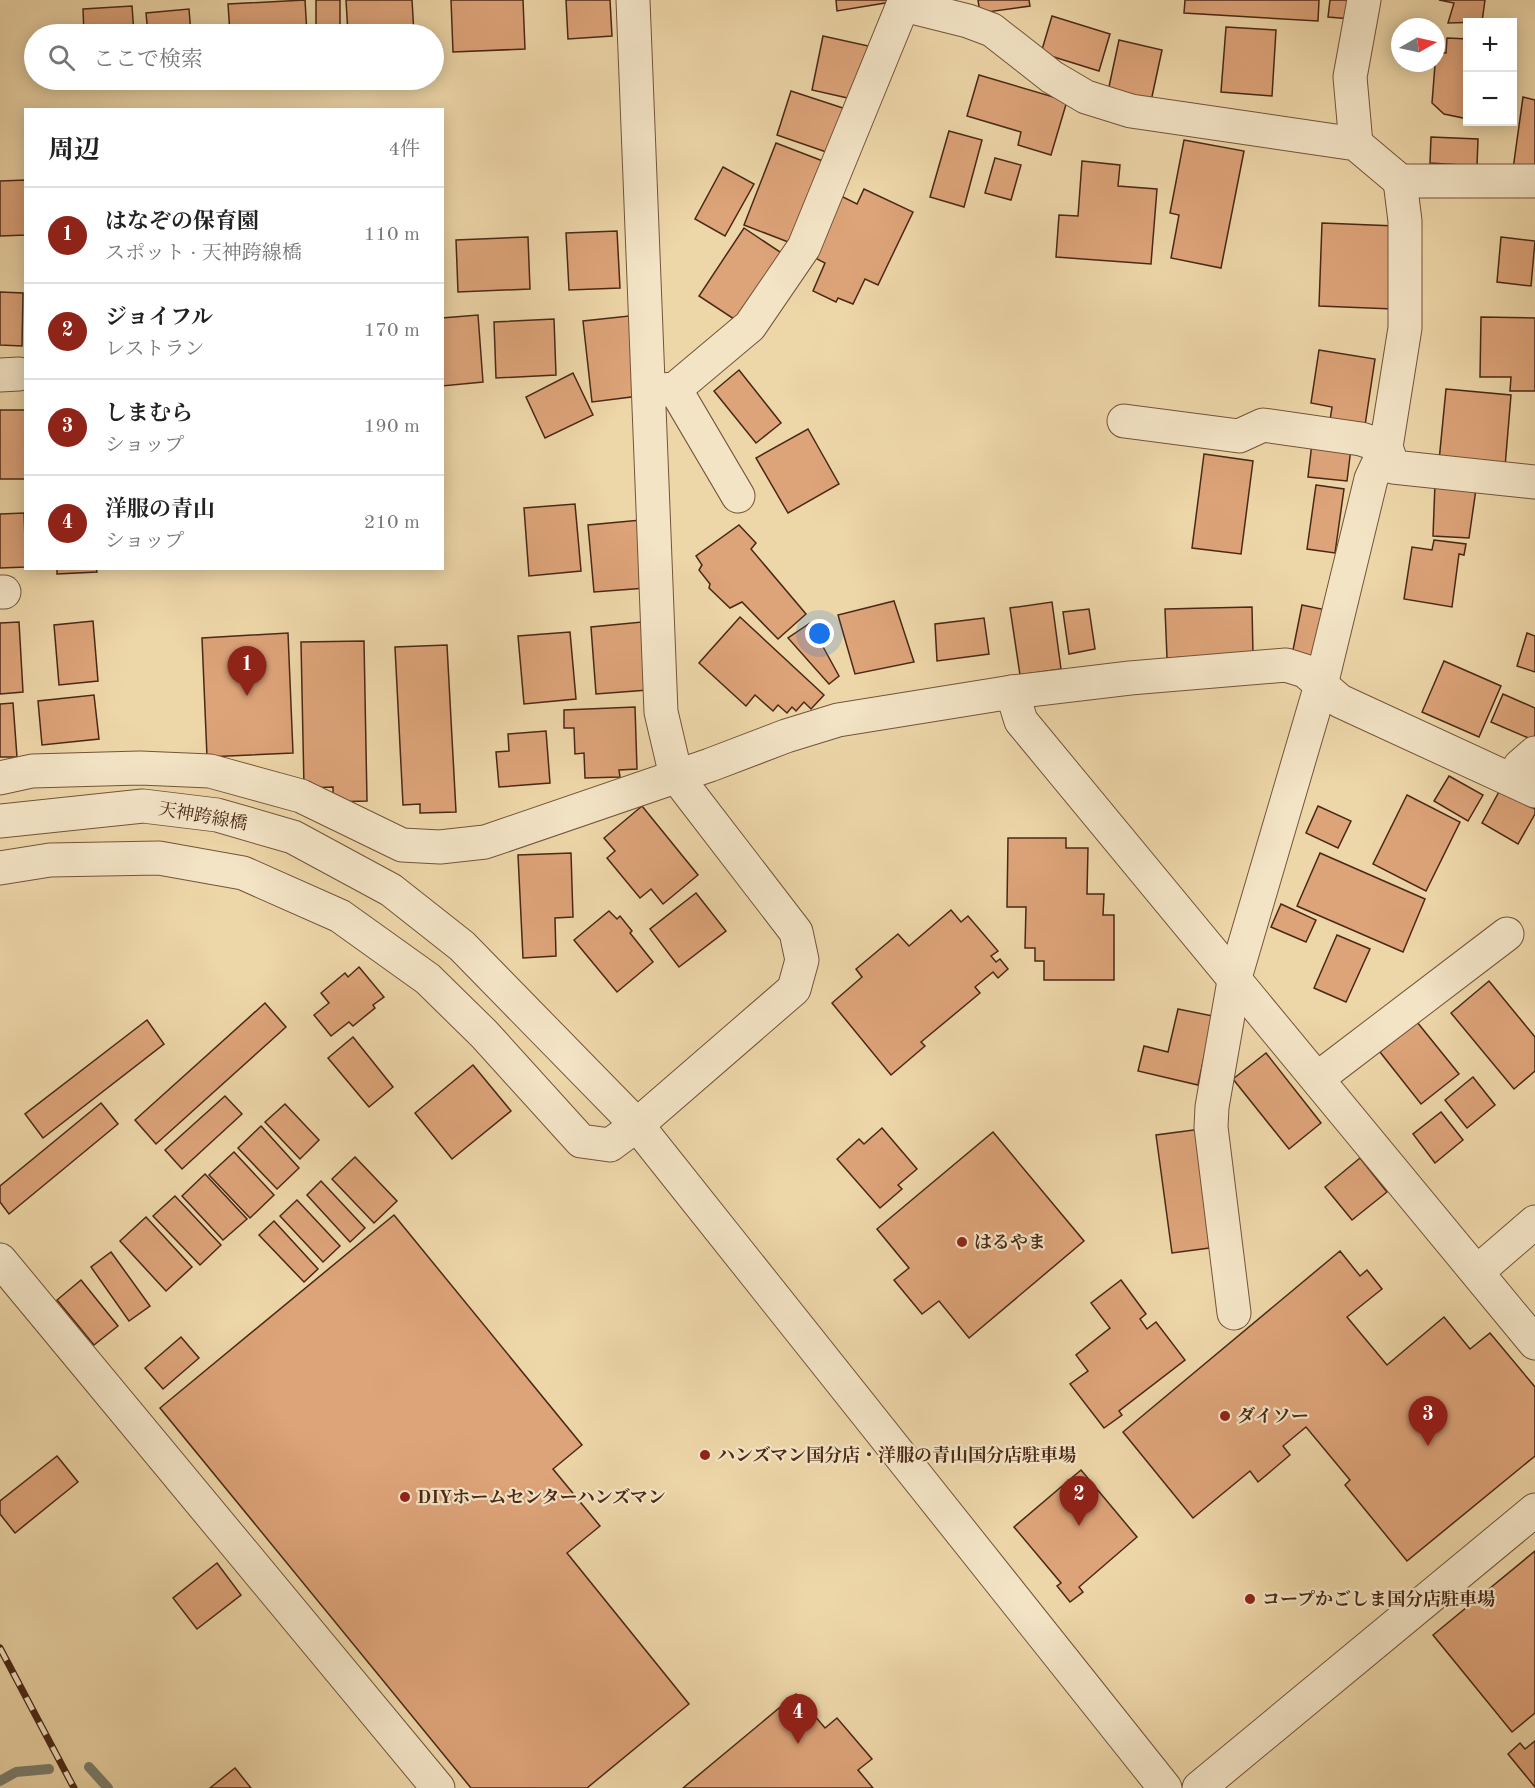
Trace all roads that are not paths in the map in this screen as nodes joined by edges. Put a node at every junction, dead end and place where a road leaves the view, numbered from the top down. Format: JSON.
{"nodes":[{"id":1,"x":633,"y":0,"type":"edge"},
{"id":2,"x":905,"y":0,"type":"edge"},
{"id":3,"x":1364,"y":0,"type":"edge"},
{"id":4,"x":1356,"y":144,"type":"junction"},
{"id":5,"x":1400,"y":181,"type":"junction"},
{"id":6,"x":1535,"y":181,"type":"edge"},
{"id":7,"x":662,"y":390,"type":"junction"},
{"id":8,"x":1124,"y":421,"type":"dead end"},
{"id":9,"x":1386,"y":447,"type":"junction"},
{"id":10,"x":1535,"y":482,"type":"edge"},
{"id":11,"x":738,"y":496,"type":"dead end"},
{"id":12,"x":1321,"y":685,"type":"junction"},
{"id":13,"x":1012,"y":692,"type":"junction"},
{"id":14,"x":1535,"y":753,"type":"edge"},
{"id":15,"x":676,"y":776,"type":"junction"},
{"id":16,"x":0,"y":778,"type":"edge"},
{"id":17,"x":1524,"y":785,"type":"edge"},
{"id":18,"x":0,"y":821,"type":"edge"},
{"id":19,"x":0,"y":868,"type":"edge"},
{"id":20,"x":1507,"y":934,"type":"dead end"},
{"id":21,"x":1234,"y":981,"type":"junction"},
{"id":22,"x":1318,"y":1078,"type":"junction"},
{"id":23,"x":637,"y":1125,"type":"junction"},
{"id":24,"x":1535,"y":1222,"type":"edge"},
{"id":25,"x":0,"y":1260,"type":"edge"},
{"id":26,"x":1477,"y":1272,"type":"junction"},
{"id":27,"x":1234,"y":1313,"type":"dead end"},
{"id":28,"x":1535,"y":1343,"type":"edge"},
{"id":29,"x":1535,"y":1510,"type":"edge"},
{"id":30,"x":438,"y":1788,"type":"edge"},
{"id":31,"x":1165,"y":1788,"type":"edge"},
{"id":32,"x":1199,"y":1788,"type":"edge"}],
"edges":[{"from":1,"to":7,"type":"street"},
{"from":2,"to":4,"type":"street"},
{"from":2,"to":7,"type":"street"},
{"from":3,"to":4,"type":"street"},
{"from":4,"to":5,"type":"street"},
{"from":5,"to":6,"type":"street"},
{"from":5,"to":9,"type":"street"},
{"from":7,"to":11,"type":"street"},
{"from":7,"to":15,"type":"street"},
{"from":8,"to":9,"type":"street"},
{"from":9,"to":10,"type":"street"},
{"from":9,"to":12,"type":"street"},
{"from":12,"to":13,"type":"street"},
{"from":12,"to":17,"type":"street"},
{"from":12,"to":21,"type":"street"},
{"from":13,"to":15,"type":"street"},
{"from":13,"to":21,"type":"street"},
{"from":14,"to":17,"type":"street"},
{"from":15,"to":16,"type":"street"},
{"from":15,"to":23,"type":"street"},
{"from":18,"to":23,"type":"street","name":"天神跨線橋"},
{"from":19,"to":23,"type":"street"},
{"from":20,"to":22,"type":"street"},
{"from":21,"to":22,"type":"street"},
{"from":21,"to":27,"type":"street"},
{"from":22,"to":26,"type":"street"},
{"from":23,"to":31,"type":"street","name":"天神跨線橋"},
{"from":24,"to":26,"type":"street"},
{"from":25,"to":30,"type":"street"},
{"from":26,"to":28,"type":"street"},
{"from":29,"to":32,"type":"street"}]}
